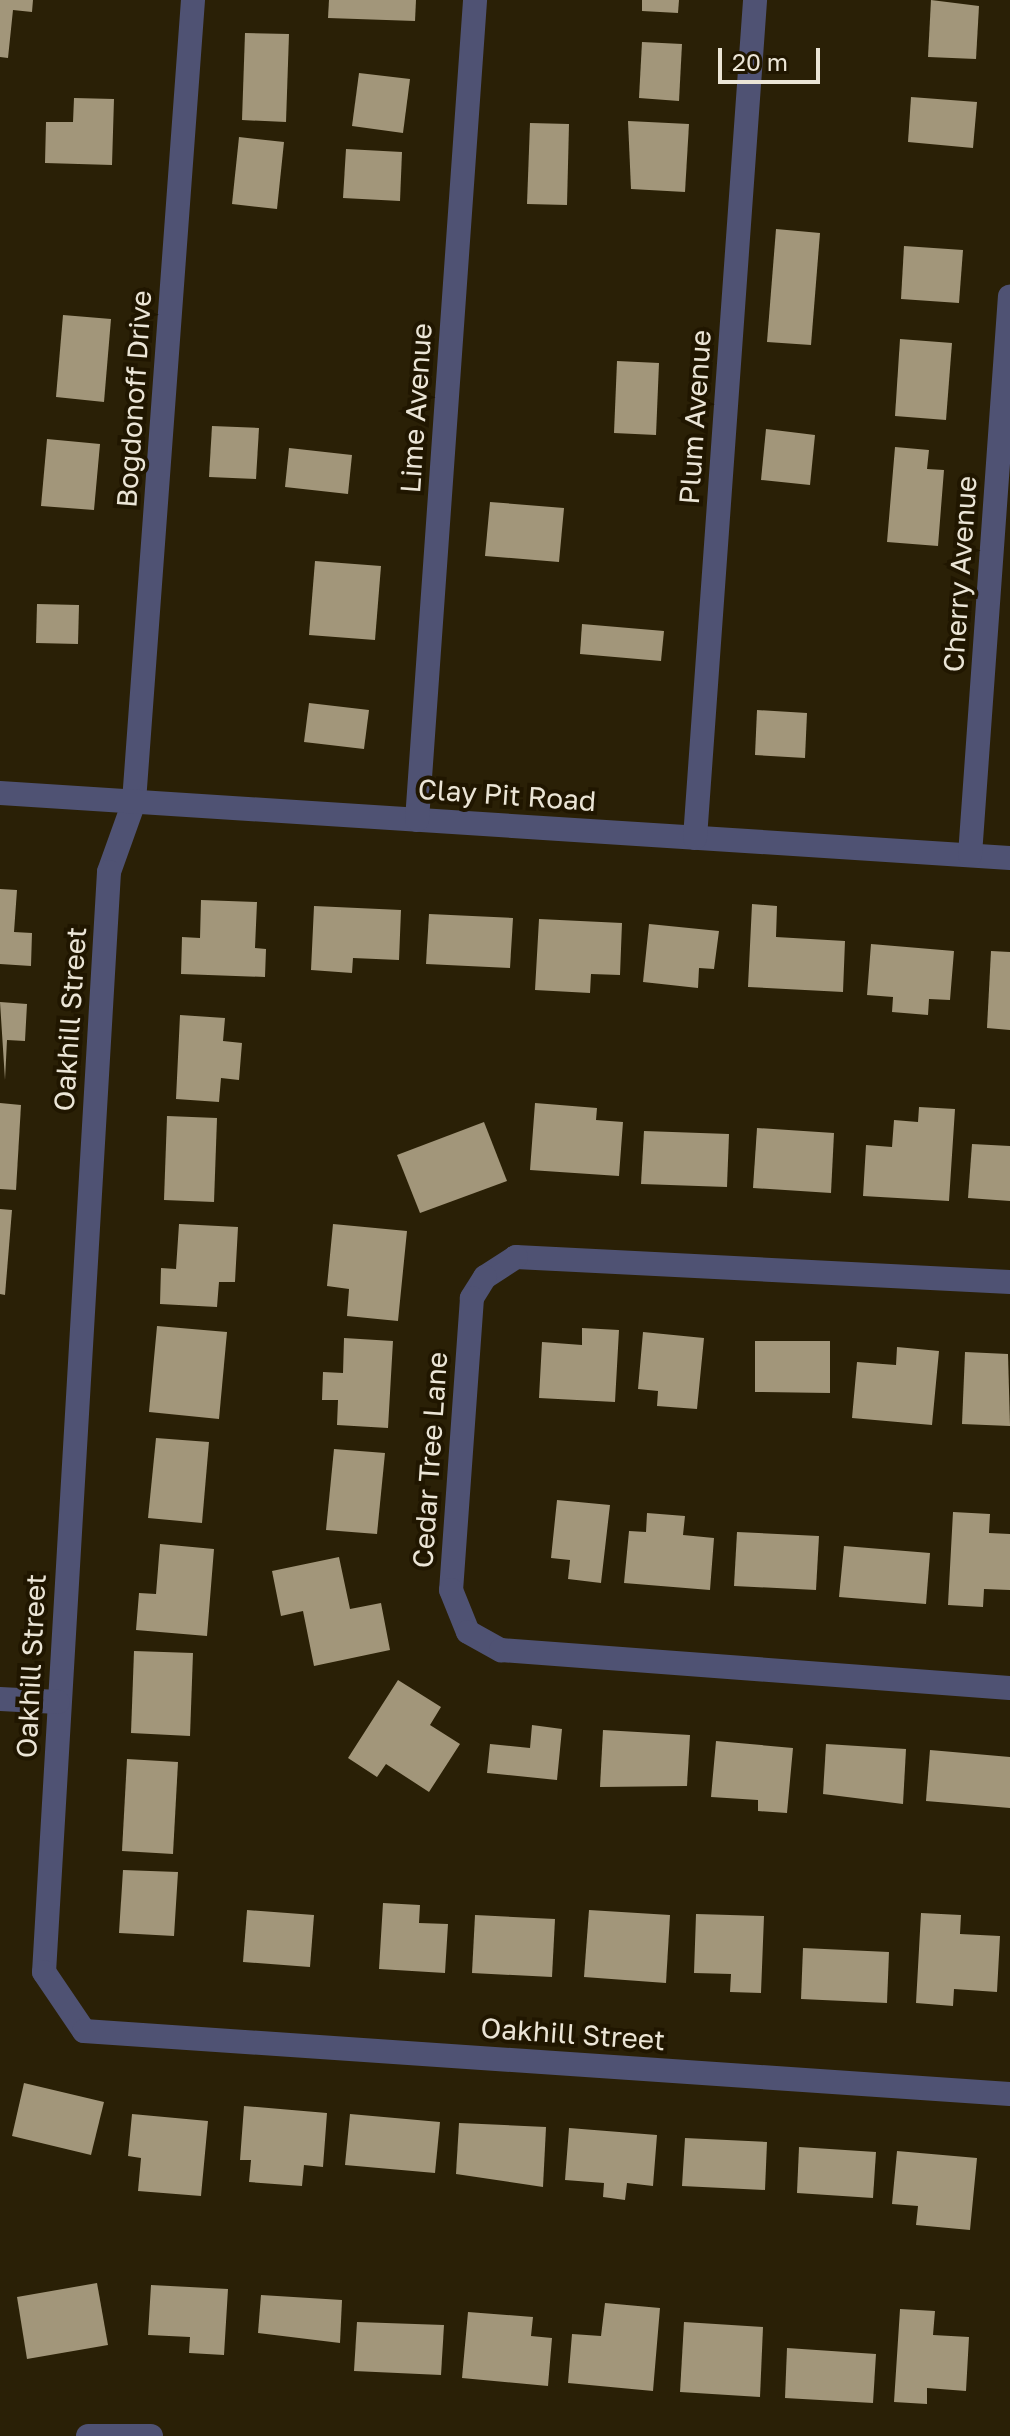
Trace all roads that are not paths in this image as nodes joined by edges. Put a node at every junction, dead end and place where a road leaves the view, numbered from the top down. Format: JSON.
{"nodes":[{"id":1,"x":193,"y":0,"type":"edge"},
{"id":2,"x":475,"y":0,"type":"edge"},
{"id":3,"x":755,"y":0,"type":"edge"},
{"id":4,"x":1010,"y":296,"type":"edge"},
{"id":5,"x":0,"y":793,"type":"edge"},
{"id":6,"x":134,"y":802,"type":"junction"},
{"id":7,"x":417,"y":820,"type":"junction"},
{"id":8,"x":695,"y":838,"type":"junction"},
{"id":9,"x":970,"y":855,"type":"junction"},
{"id":10,"x":1010,"y":858,"type":"edge"},
{"id":11,"x":1010,"y":1282,"type":"edge"},
{"id":12,"x":1010,"y":1688,"type":"edge"},
{"id":13,"x":0,"y":1699,"type":"edge"},
{"id":14,"x":58,"y":1702,"type":"junction"},
{"id":15,"x":1010,"y":2094,"type":"edge"},
{"id":16,"x":88,"y":2436,"type":"edge"},
{"id":17,"x":151,"y":2436,"type":"edge"}],
"edges":[{"from":1,"to":6,"type":"street","name":"Bogdonoff Drive"},
{"from":2,"to":7,"type":"street","name":"Lime Avenue"},
{"from":3,"to":8,"type":"street","name":"Plum Avenue"},
{"from":4,"to":9,"type":"street","name":"Cherry Avenue"},
{"from":5,"to":6,"type":"street","name":"Clay Pit Road"},
{"from":6,"to":7,"type":"street","name":"Clay Pit Road"},
{"from":6,"to":14,"type":"street","name":"Oakhill Street"},
{"from":7,"to":8,"type":"street","name":"Clay Pit Road"},
{"from":8,"to":9,"type":"street","name":"Clay Pit Road"},
{"from":9,"to":10,"type":"street","name":"Clay Pit Road"},
{"from":11,"to":12,"type":"street","name":"Cedar Tree Lane"},
{"from":13,"to":14,"type":"street"},
{"from":14,"to":15,"type":"street","name":"Oakhill Street"},
{"from":16,"to":17,"type":"street"}]}
